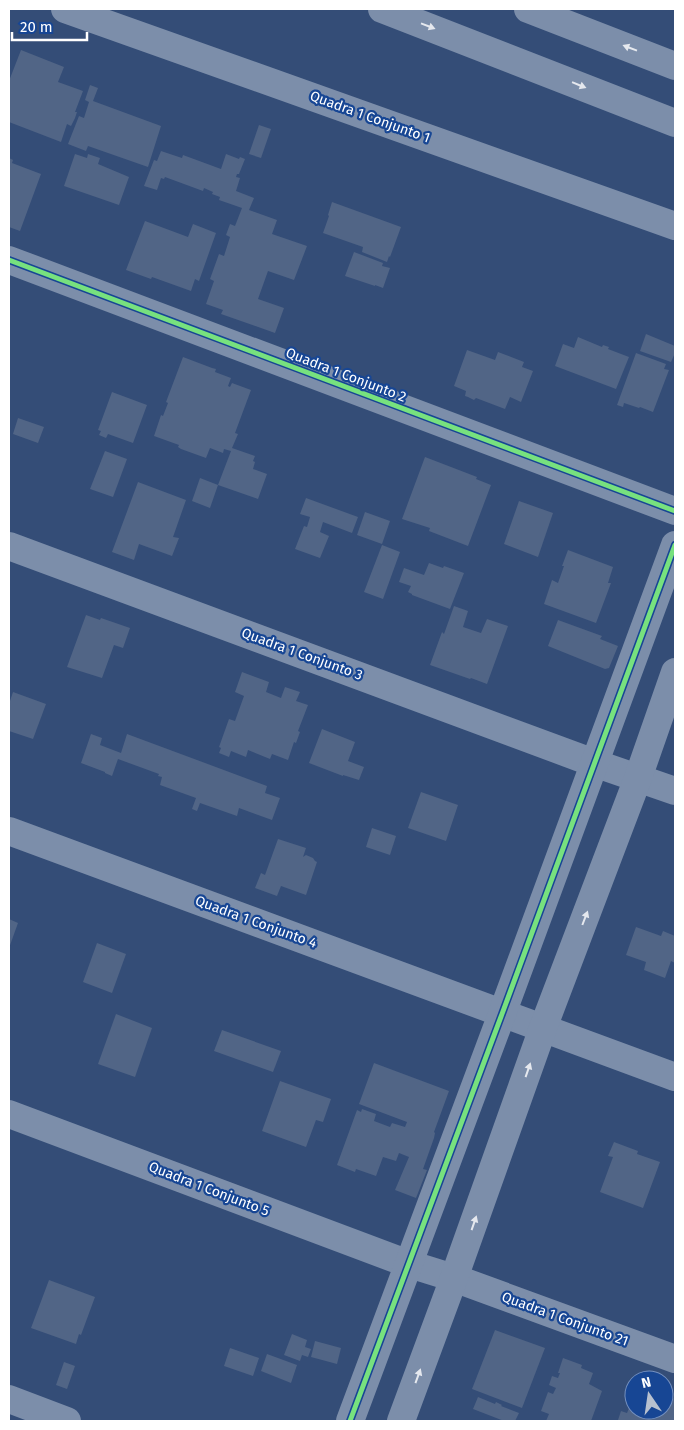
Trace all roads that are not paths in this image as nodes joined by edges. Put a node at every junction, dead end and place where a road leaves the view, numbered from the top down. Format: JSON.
{"nodes":[{"id":1,"x":64,"y":9,"type":"edge"},
{"id":2,"x":382,"y":9,"type":"edge"},
{"id":3,"x":528,"y":9,"type":"edge"},
{"id":4,"x":675,"y":66,"type":"edge"},
{"id":5,"x":675,"y":123,"type":"edge"},
{"id":6,"x":675,"y":226,"type":"edge"},
{"id":7,"x":9,"y":260,"type":"edge"},
{"id":8,"x":675,"y":511,"type":"edge"},
{"id":9,"x":675,"y":545,"type":"edge"},
{"id":10,"x":9,"y":546,"type":"edge"},
{"id":11,"x":675,"y":672,"type":"edge"},
{"id":12,"x":594,"y":763,"type":"junction"},
{"id":13,"x":638,"y":778,"type":"junction"},
{"id":14,"x":675,"y":791,"type":"edge"},
{"id":15,"x":9,"y":831,"type":"edge"},
{"id":16,"x":502,"y":1014,"type":"junction"},
{"id":17,"x":543,"y":1028,"type":"junction"},
{"id":18,"x":675,"y":1077,"type":"edge"},
{"id":19,"x":9,"y":1114,"type":"edge"},
{"id":20,"x":410,"y":1264,"type":"junction"},
{"id":21,"x":454,"y":1278,"type":"junction"},
{"id":22,"x":675,"y":1359,"type":"edge"},
{"id":23,"x":9,"y":1399,"type":"edge"},
{"id":24,"x":67,"y":1421,"type":"edge"},
{"id":25,"x":350,"y":1421,"type":"edge"},
{"id":26,"x":401,"y":1421,"type":"edge"}],
"edges":[{"from":1,"to":6,"type":"street","name":"Quadra 1 Conjunto 1"},
{"from":2,"to":5,"type":"street","one_way":true},
{"from":4,"to":3,"type":"street","one_way":true},
{"from":7,"to":8,"type":"street","name":"Quadra 1 Conjunto 2"},
{"from":9,"to":12,"type":"street"},
{"from":10,"to":12,"type":"street","name":"Quadra 1 Conjunto 3"},
{"from":11,"to":13,"type":"street"},
{"from":12,"to":13,"type":"street","name":"Quadra 1 Conjunto 3"},
{"from":12,"to":16,"type":"street"},
{"from":13,"to":14,"type":"street","name":"Quadra 1 Conjunto 3"},
{"from":17,"to":13,"type":"street","one_way":true},
{"from":15,"to":16,"type":"street","name":"Quadra 1 Conjunto 4"},
{"from":16,"to":17,"type":"street","name":"Quadra 1 Conjunto 4"},
{"from":16,"to":20,"type":"street"},
{"from":17,"to":18,"type":"street","name":"Quadra 1 Conjunto 4"},
{"from":21,"to":17,"type":"street","one_way":true},
{"from":19,"to":20,"type":"street","name":"Quadra 1 Conjunto 5"},
{"from":20,"to":21,"type":"street","name":"Quadra 1 Conjunto 5"},
{"from":20,"to":25,"type":"street"},
{"from":21,"to":22,"type":"street","name":"Quadra 1 Conjunto 21"},
{"from":26,"to":21,"type":"street","one_way":true},
{"from":23,"to":24,"type":"street"}]}
